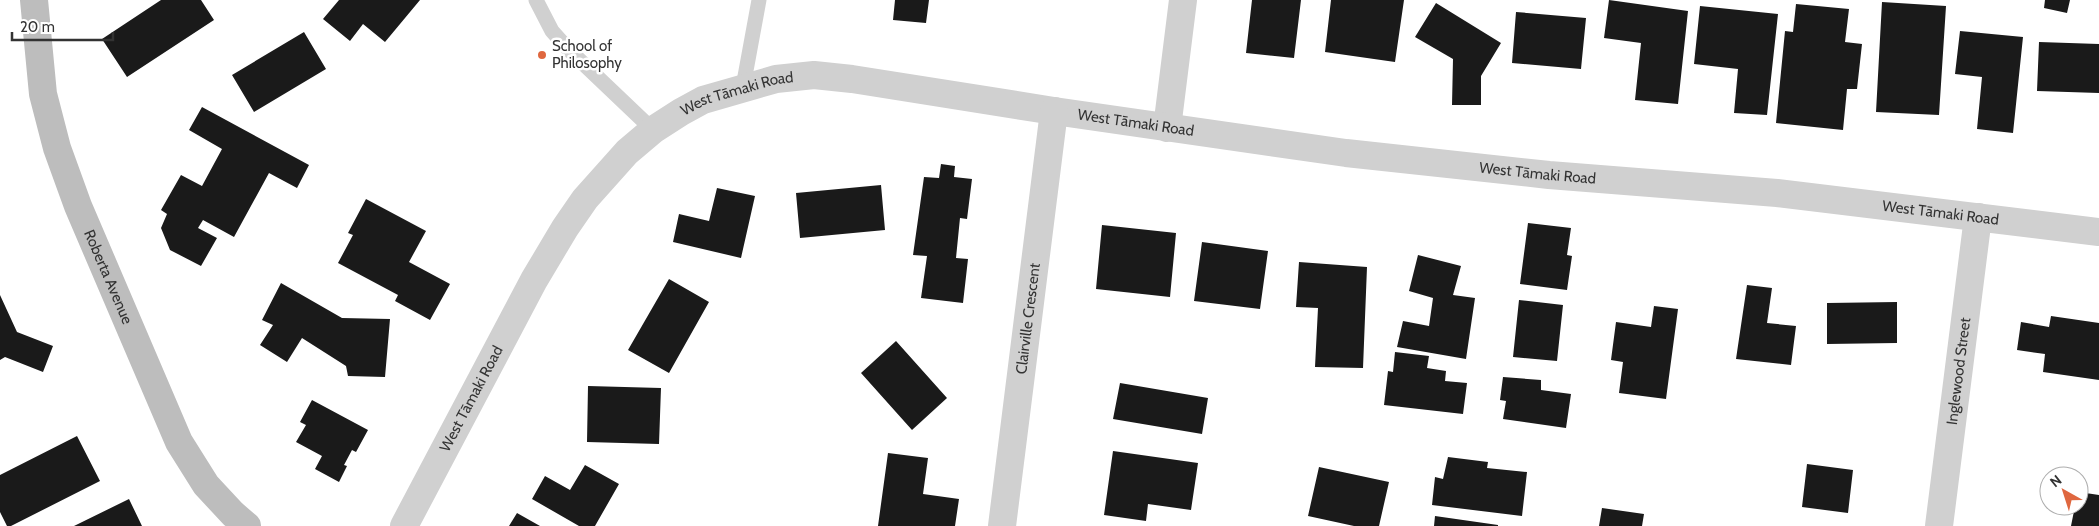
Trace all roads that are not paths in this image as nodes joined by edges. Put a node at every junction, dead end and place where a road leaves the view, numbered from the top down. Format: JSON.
{"nodes":[{"id":1,"x":34,"y":0,"type":"edge"},
{"id":2,"x":536,"y":0,"type":"edge"},
{"id":3,"x":759,"y":0,"type":"edge"},
{"id":4,"x":1183,"y":0,"type":"edge"},
{"id":5,"x":743,"y":87,"type":"junction"},
{"id":6,"x":1054,"y":111,"type":"junction"},
{"id":7,"x":1167,"y":128,"type":"junction"},
{"id":8,"x":653,"y":130,"type":"junction"},
{"id":9,"x":1978,"y":217,"type":"junction"},
{"id":10,"x":2099,"y":232,"type":"edge"},
{"id":11,"x":247,"y":526,"type":"edge"},
{"id":12,"x":404,"y":526,"type":"edge"},
{"id":13,"x":1002,"y":526,"type":"edge"},
{"id":14,"x":1939,"y":526,"type":"edge"}],
"edges":[{"from":1,"to":11,"type":"street","name":"Roberta Avenue"},
{"from":2,"to":8,"type":"lane"},
{"from":3,"to":5,"type":"lane"},
{"from":4,"to":7,"type":"street"},
{"from":5,"to":6,"type":"street","name":"West Tāmaki Road"},
{"from":5,"to":8,"type":"street","name":"West Tāmaki Road"},
{"from":6,"to":7,"type":"street","name":"West Tāmaki Road"},
{"from":6,"to":13,"type":"street","name":"Clairville Crescent"},
{"from":7,"to":9,"type":"street","name":"West Tāmaki Road"},
{"from":8,"to":12,"type":"street","name":"West Tāmaki Road"},
{"from":9,"to":10,"type":"street","name":"West Tāmaki Road"},
{"from":9,"to":14,"type":"street","name":"Inglewood Street"}]}
